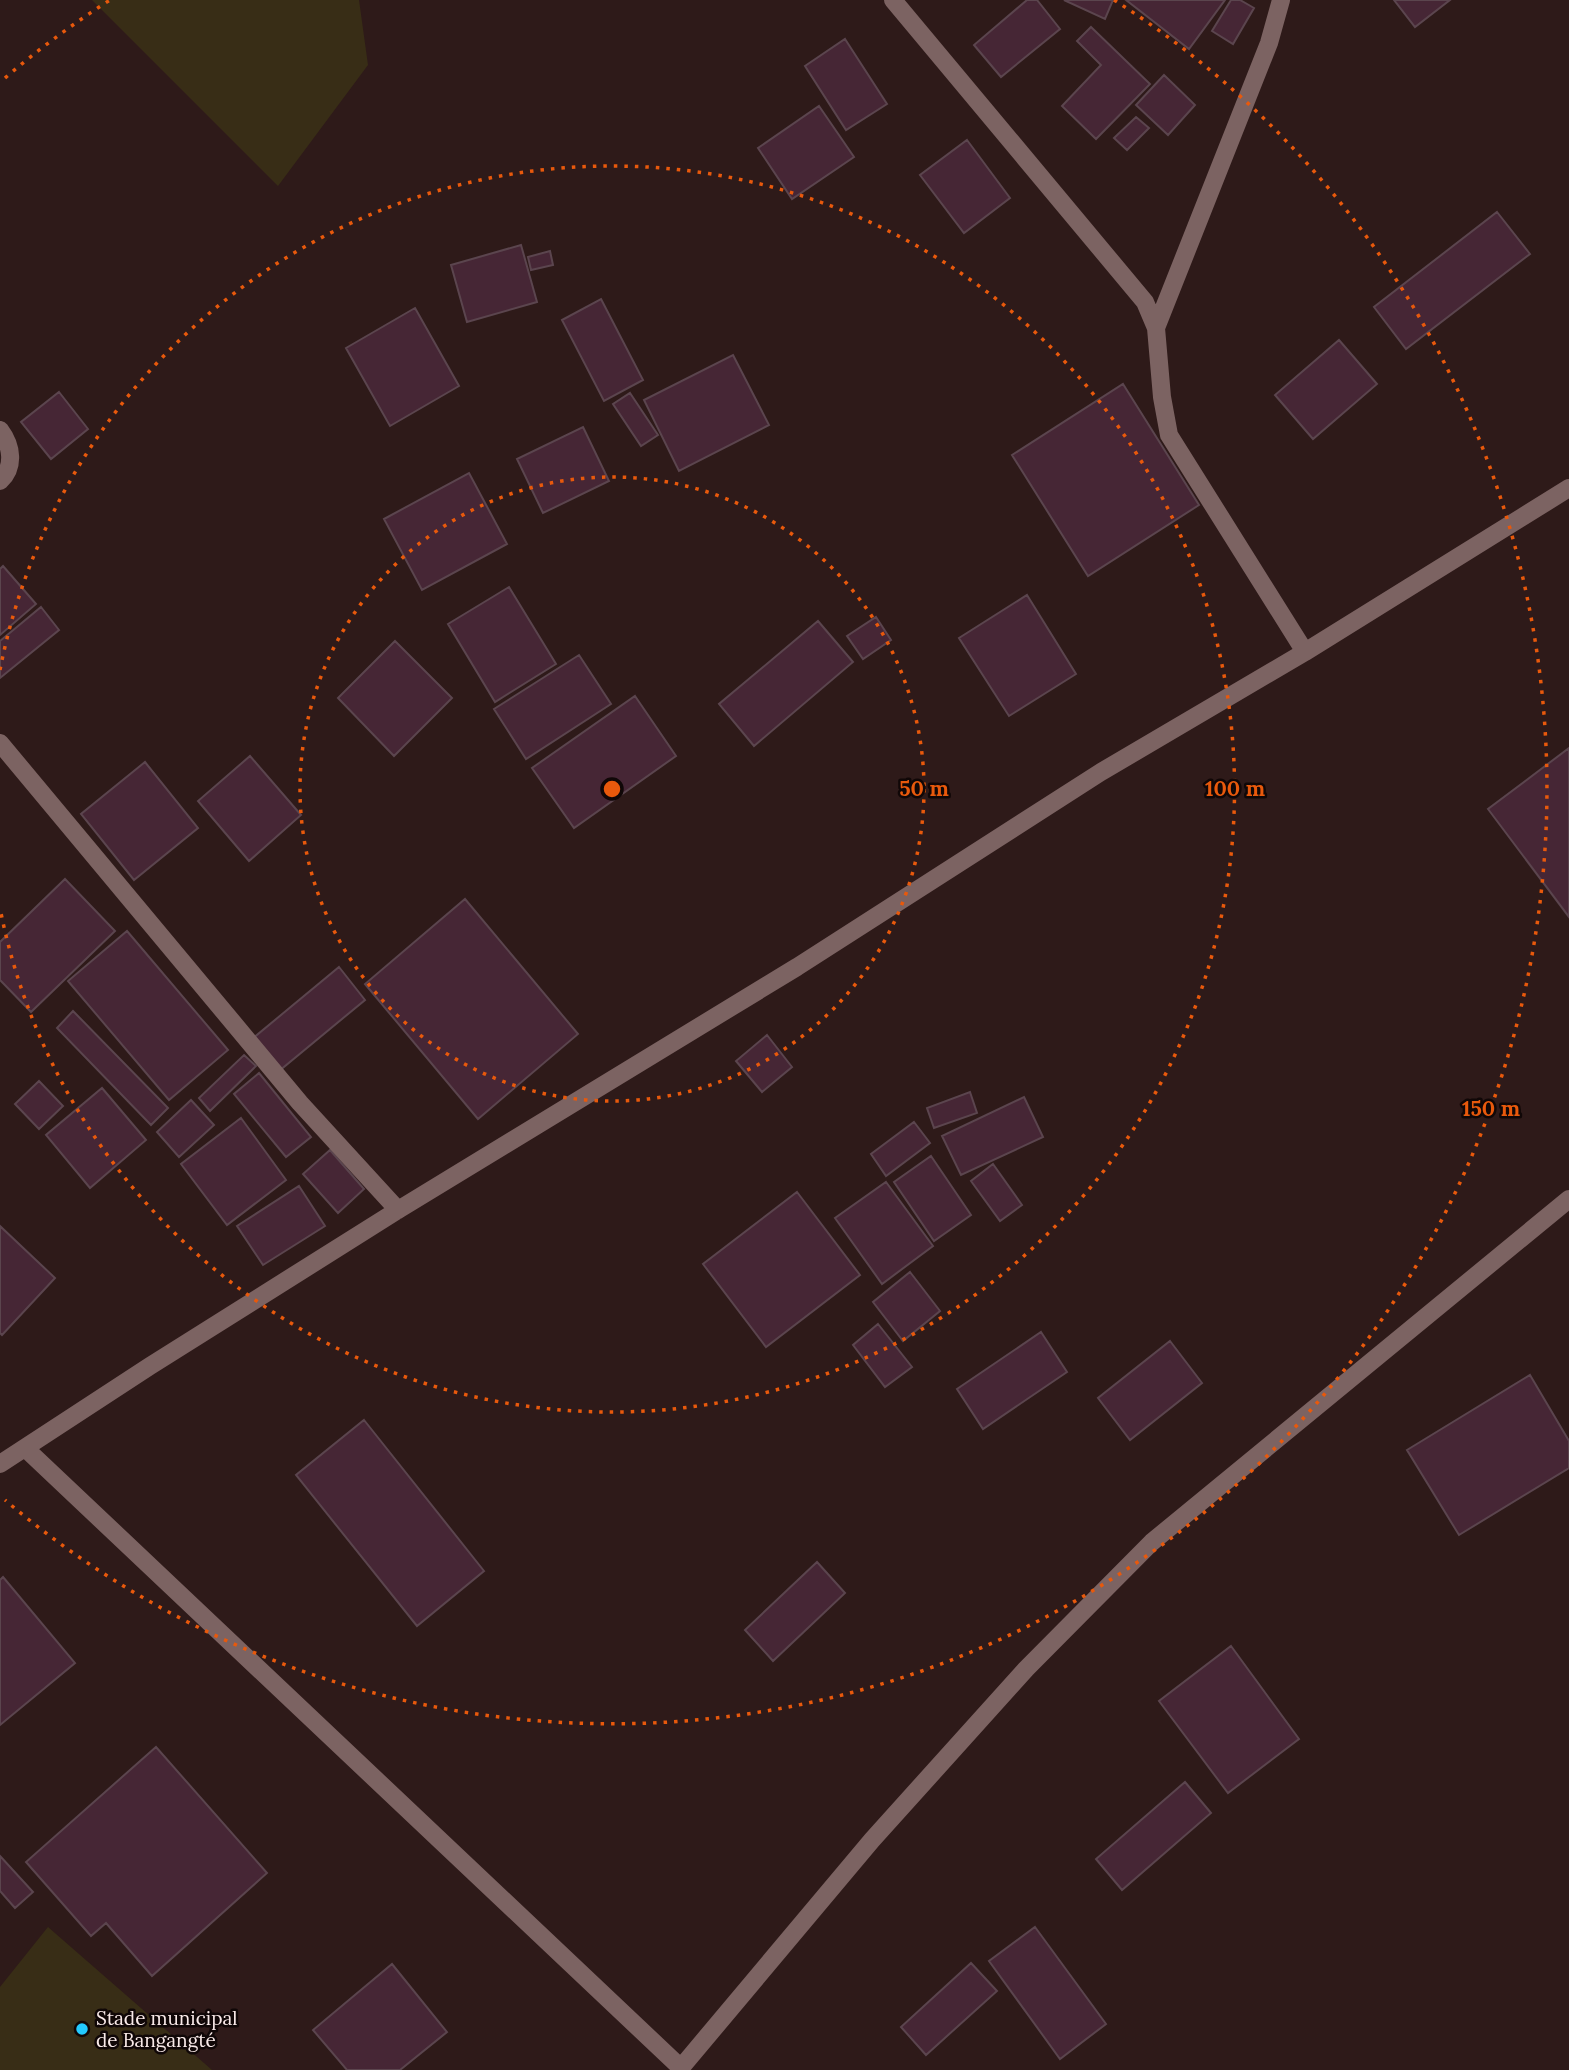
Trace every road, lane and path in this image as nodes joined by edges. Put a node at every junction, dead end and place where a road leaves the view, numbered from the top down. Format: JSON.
{"nodes":[{"id":1,"x":893,"y":0,"type":"edge"},
{"id":2,"x":1281,"y":0,"type":"edge"},
{"id":3,"x":1156,"y":328,"type":"junction"},
{"id":4,"x":0,"y":430,"type":"edge"},
{"id":5,"x":0,"y":481,"type":"edge"},
{"id":6,"x":1569,"y":488,"type":"edge"},
{"id":7,"x":1305,"y":652,"type":"junction"},
{"id":8,"x":0,"y":743,"type":"edge"},
{"id":9,"x":1569,"y":1199,"type":"edge"},
{"id":10,"x":398,"y":1210,"type":"junction"},
{"id":11,"x":25,"y":1448,"type":"junction"},
{"id":12,"x":0,"y":1464,"type":"edge"},
{"id":13,"x":680,"y":2068,"type":"edge"}],
"edges":[{"from":1,"to":3,"type":"street"},
{"from":2,"to":3,"type":"street"},
{"from":3,"to":7,"type":"street"},
{"from":4,"to":5,"type":"street"},
{"from":6,"to":7,"type":"street"},
{"from":7,"to":10,"type":"street"},
{"from":8,"to":10,"type":"street"},
{"from":9,"to":13,"type":"street"},
{"from":10,"to":11,"type":"street"},
{"from":11,"to":12,"type":"street"},
{"from":11,"to":13,"type":"street"}]}
